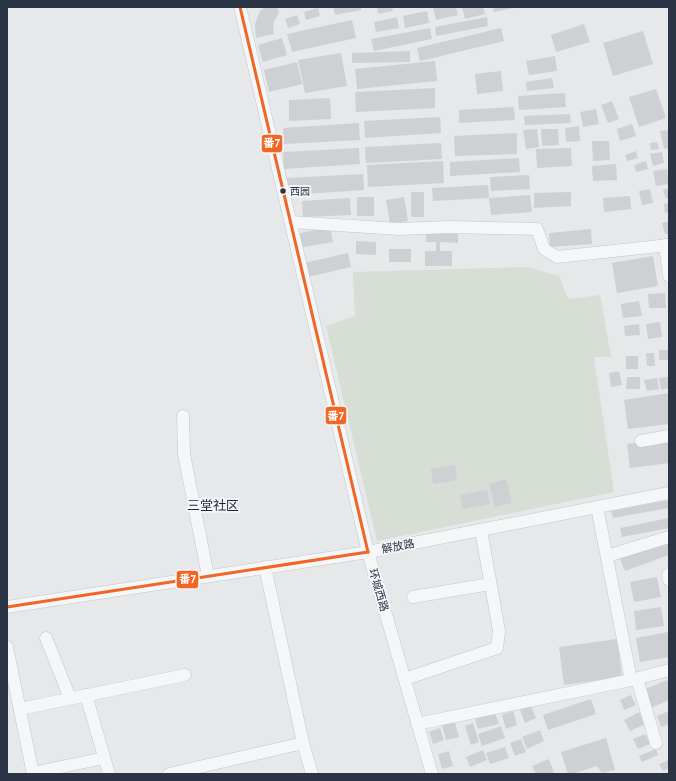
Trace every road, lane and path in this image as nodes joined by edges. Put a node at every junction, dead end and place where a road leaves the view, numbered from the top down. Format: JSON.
{"nodes":[{"id":1,"x":240,"y":7,"type":"edge"},
{"id":2,"x":291,"y":222,"type":"junction"},
{"id":3,"x":667,"y":245,"type":"edge"},
{"id":4,"x":669,"y":276,"type":"edge"},
{"id":5,"x":183,"y":416,"type":"dead end"},
{"id":6,"x":669,"y":436,"type":"edge"},
{"id":7,"x":641,"y":441,"type":"dead end"},
{"id":8,"x":669,"y":493,"type":"edge"},
{"id":9,"x":597,"y":507,"type":"junction"},
{"id":10,"x":481,"y":530,"type":"junction"},
{"id":11,"x":669,"y":537,"type":"edge"},
{"id":12,"x":368,"y":552,"type":"junction"},
{"id":13,"x":607,"y":556,"type":"junction"},
{"id":14,"x":266,"y":567,"type":"junction"},
{"id":15,"x":669,"y":574,"type":"edge"},
{"id":16,"x":208,"y":576,"type":"junction"},
{"id":17,"x":669,"y":580,"type":"edge"},
{"id":18,"x":490,"y":584,"type":"junction"},
{"id":19,"x":413,"y":597,"type":"dead end"},
{"id":20,"x":7,"y":607,"type":"edge"},
{"id":21,"x":46,"y":638,"type":"dead end"},
{"id":22,"x":7,"y":647,"type":"edge"},
{"id":23,"x":669,"y":670,"type":"edge"},
{"id":24,"x":184,"y":674,"type":"dead end"},
{"id":25,"x":634,"y":679,"type":"junction"},
{"id":26,"x":405,"y":680,"type":"junction"},
{"id":27,"x":86,"y":695,"type":"junction"},
{"id":28,"x":70,"y":698,"type":"junction"},
{"id":29,"x":20,"y":709,"type":"junction"},
{"id":30,"x":417,"y":724,"type":"junction"},
{"id":31,"x":304,"y":743,"type":"junction"},
{"id":32,"x":656,"y":743,"type":"dead end"},
{"id":33,"x":104,"y":758,"type":"junction"},
{"id":34,"x":33,"y":774,"type":"edge"},
{"id":35,"x":109,"y":774,"type":"edge"},
{"id":36,"x":169,"y":774,"type":"edge"},
{"id":37,"x":312,"y":774,"type":"edge"},
{"id":38,"x":432,"y":774,"type":"edge"}],
"edges":[{"from":1,"to":2,"type":"street","name":"环城西路"},
{"from":2,"to":3,"type":"street"},
{"from":2,"to":12,"type":"street","name":"环城西路"},
{"from":3,"to":4,"type":"street"},
{"from":5,"to":16,"type":"street"},
{"from":6,"to":7,"type":"street"},
{"from":8,"to":9,"type":"street","name":"解放路"},
{"from":9,"to":10,"type":"street","name":"解放路"},
{"from":9,"to":13,"type":"street"},
{"from":10,"to":12,"type":"street","name":"解放路"},
{"from":10,"to":18,"type":"street"},
{"from":11,"to":13,"type":"street"},
{"from":12,"to":14,"type":"street","name":"解放路"},
{"from":12,"to":26,"type":"street","name":"环城西路"},
{"from":13,"to":25,"type":"street"},
{"from":14,"to":16,"type":"street","name":"解放路"},
{"from":14,"to":31,"type":"street"},
{"from":15,"to":17,"type":"street"},
{"from":16,"to":20,"type":"street","name":"解放路"},
{"from":18,"to":19,"type":"street"},
{"from":18,"to":26,"type":"street"},
{"from":21,"to":28,"type":"street"},
{"from":22,"to":29,"type":"street"},
{"from":23,"to":25,"type":"street"},
{"from":24,"to":27,"type":"street"},
{"from":25,"to":30,"type":"street"},
{"from":25,"to":32,"type":"street"},
{"from":26,"to":30,"type":"street","name":"环城西路"},
{"from":27,"to":28,"type":"street"},
{"from":27,"to":33,"type":"street"},
{"from":28,"to":29,"type":"street"},
{"from":29,"to":34,"type":"street"},
{"from":30,"to":38,"type":"street","name":"环城西路"},
{"from":31,"to":36,"type":"street"},
{"from":31,"to":37,"type":"street"},
{"from":33,"to":34,"type":"street"},
{"from":33,"to":35,"type":"street"}]}
